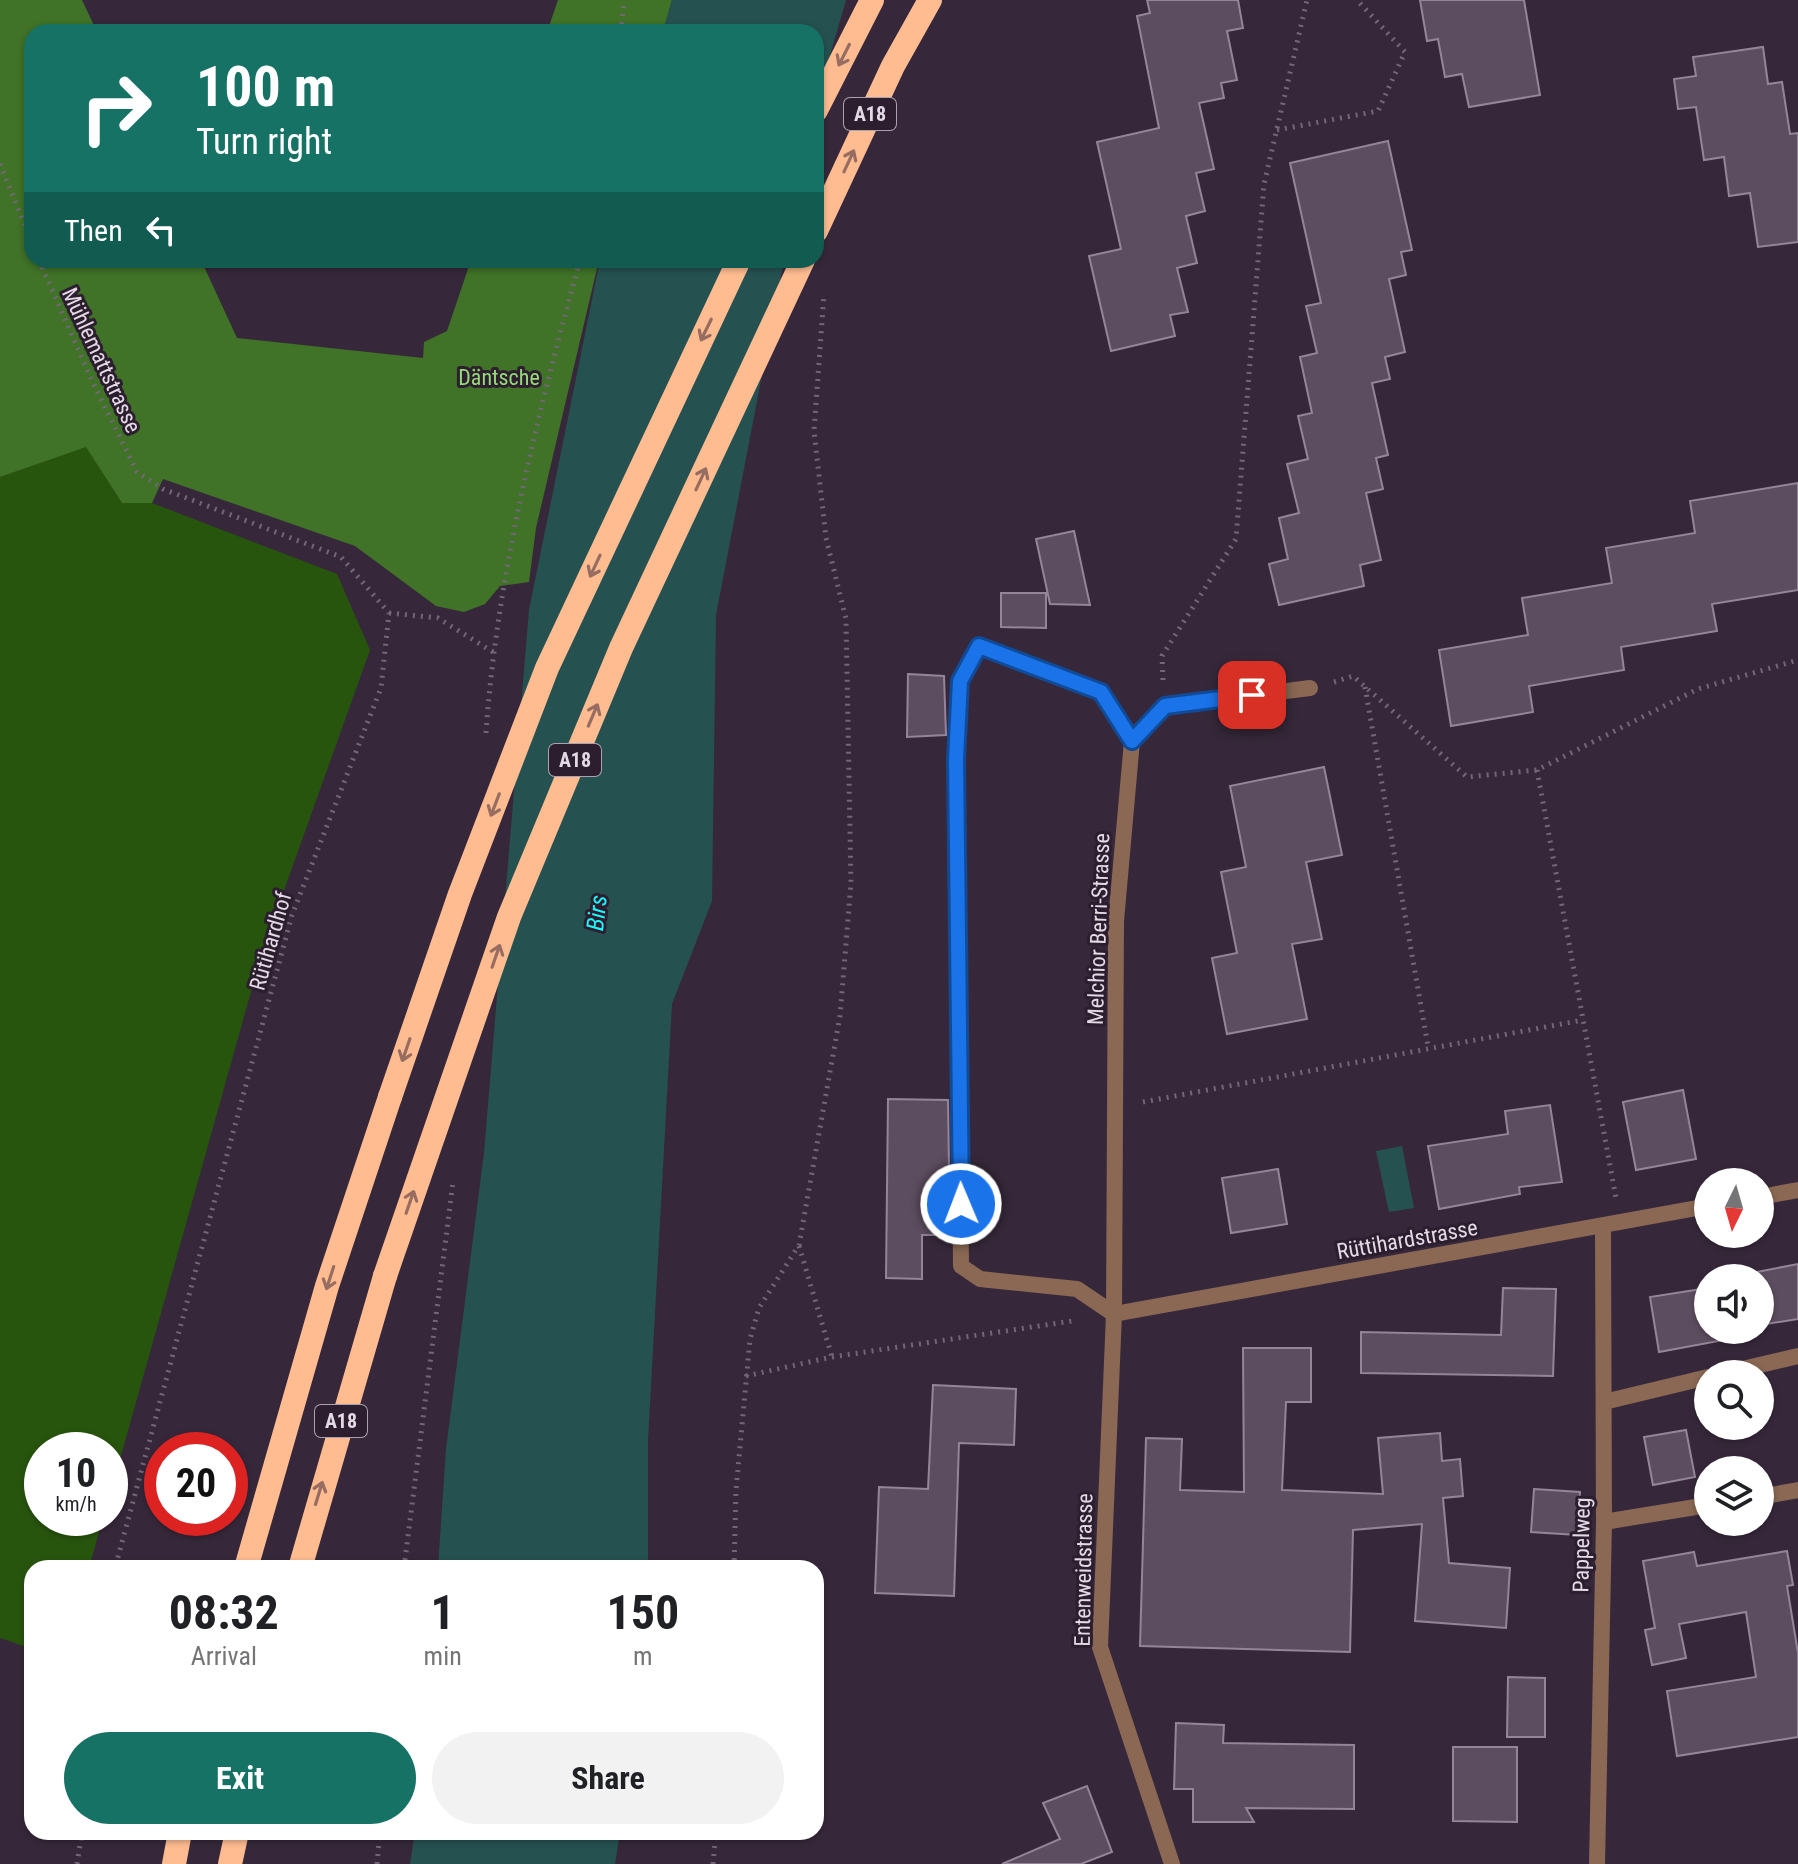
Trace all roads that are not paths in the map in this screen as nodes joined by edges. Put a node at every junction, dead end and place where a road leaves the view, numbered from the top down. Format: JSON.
{"nodes":[{"id":1,"x":872,"y":0,"type":"edge"},
{"id":2,"x":930,"y":0,"type":"edge"},
{"id":3,"x":824,"y":94,"type":"edge"},
{"id":4,"x":824,"y":214,"type":"edge"},
{"id":5,"x":735,"y":268,"type":"edge"},
{"id":6,"x":799,"y":268,"type":"edge"},
{"id":7,"x":1310,"y":688,"type":"road end"},
{"id":8,"x":1132,"y":741,"type":"junction"},
{"id":9,"x":1798,"y":1190,"type":"edge"},
{"id":10,"x":1774,"y":1194,"type":"edge"},
{"id":11,"x":1694,"y":1209,"type":"edge"},
{"id":12,"x":1603,"y":1227,"type":"junction"},
{"id":13,"x":1114,"y":1314,"type":"junction"},
{"id":14,"x":1798,"y":1356,"type":"edge"},
{"id":15,"x":1774,"y":1362,"type":"edge"},
{"id":16,"x":1694,"y":1380,"type":"edge"},
{"id":17,"x":1604,"y":1402,"type":"junction"},
{"id":18,"x":1798,"y":1490,"type":"edge"},
{"id":19,"x":1774,"y":1494,"type":"edge"},
{"id":20,"x":1694,"y":1507,"type":"edge"},
{"id":21,"x":1604,"y":1522,"type":"junction"},
{"id":22,"x":248,"y":1560,"type":"edge"},
{"id":23,"x":302,"y":1560,"type":"edge"},
{"id":24,"x":178,"y":1840,"type":"edge"},
{"id":25,"x":235,"y":1840,"type":"edge"},
{"id":26,"x":174,"y":1864,"type":"edge"},
{"id":27,"x":230,"y":1864,"type":"edge"},
{"id":28,"x":1172,"y":1864,"type":"edge"},
{"id":29,"x":1597,"y":1864,"type":"edge"}],
"edges":[{"from":1,"to":3,"type":"highway","number":"A18","one_way":true},
{"from":4,"to":2,"type":"highway","number":"A18","one_way":true,"bridge":true},
{"from":5,"to":22,"type":"highway","number":"A18","one_way":true,"bridge":true},
{"from":23,"to":6,"type":"highway","number":"A18","one_way":true,"bridge":true},
{"from":7,"to":8,"type":"street"},
{"from":8,"to":13,"type":"street","name":"Melchior Berri-Strasse"},
{"from":8,"to":13,"type":"street"},
{"from":9,"to":10,"type":"street"},
{"from":11,"to":12,"type":"street","name":"Rüttihardstrasse"},
{"from":12,"to":13,"type":"street","name":"Rüttihardstrasse"},
{"from":12,"to":17,"type":"street","name":"Pappelweg"},
{"from":13,"to":28,"type":"street","name":"Entenweidstrasse"},
{"from":14,"to":15,"type":"street"},
{"from":16,"to":17,"type":"street"},
{"from":17,"to":21,"type":"street","name":"Pappelweg"},
{"from":18,"to":19,"type":"street"},
{"from":20,"to":21,"type":"street"},
{"from":21,"to":29,"type":"street","name":"Pappelweg"},
{"from":24,"to":26,"type":"highway"},
{"from":25,"to":27,"type":"highway"}]}
